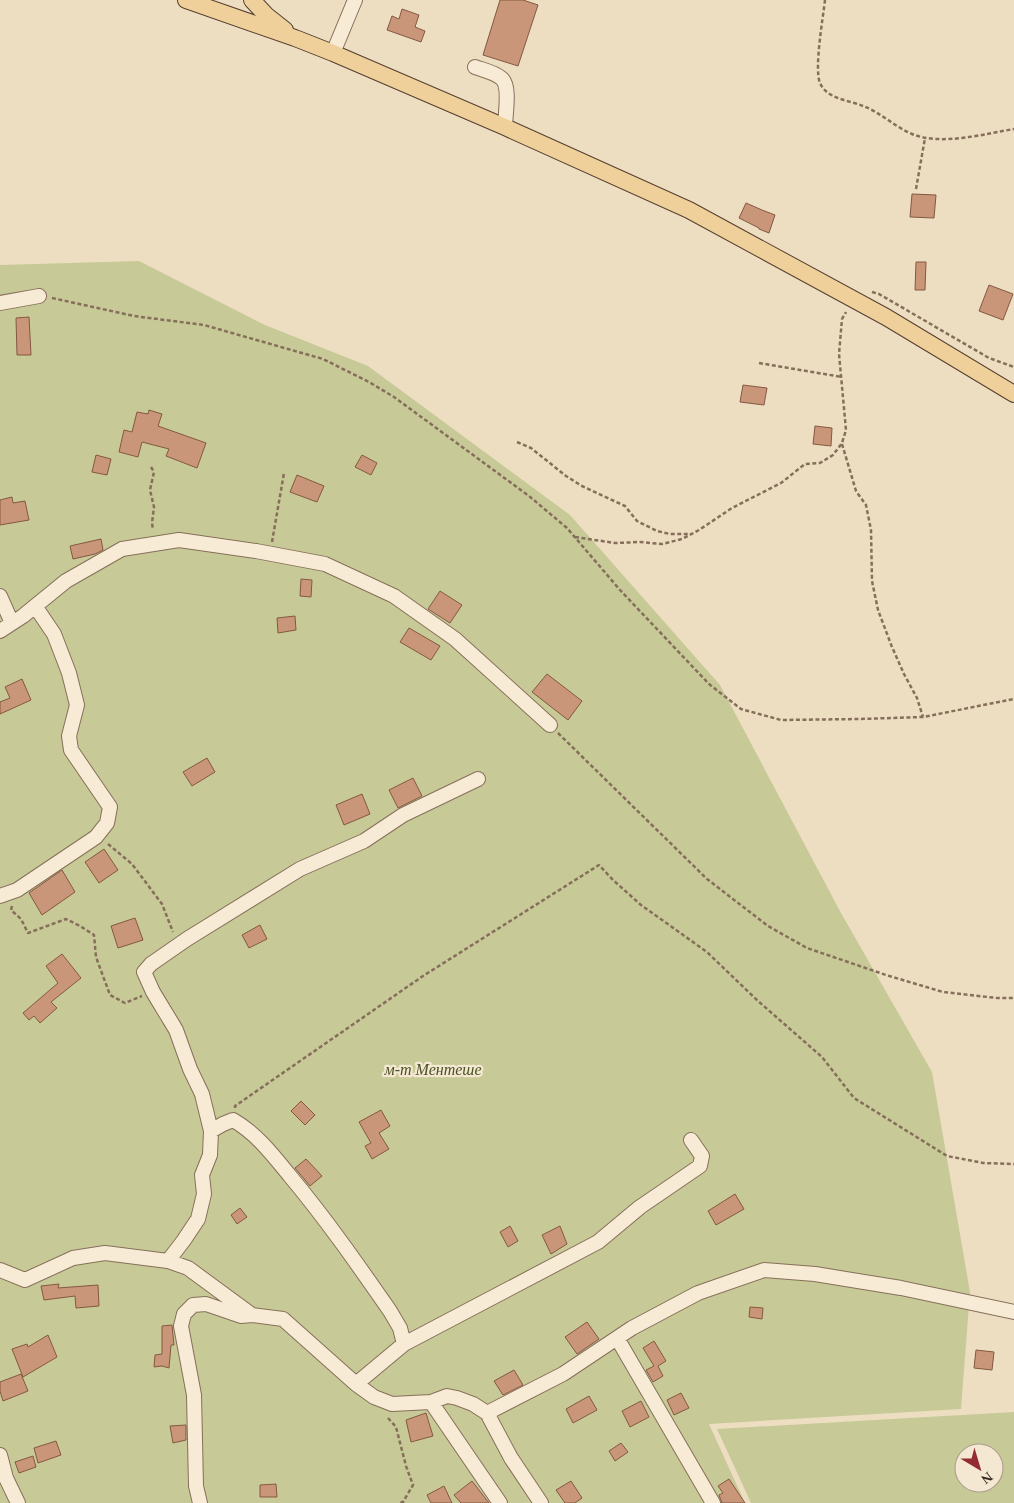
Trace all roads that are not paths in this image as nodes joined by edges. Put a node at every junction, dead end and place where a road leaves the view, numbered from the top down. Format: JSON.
{"nodes":[{"id":1,"x":186,"y":0,"type":"edge"},
{"id":2,"x":252,"y":0,"type":"edge"},
{"id":3,"x":355,"y":0,"type":"edge"},
{"id":4,"x":215,"y":3,"type":"edge"},
{"id":5,"x":295,"y":38,"type":"junction"},
{"id":6,"x":333,"y":54,"type":"junction"},
{"id":7,"x":475,"y":67,"type":"dead end"},
{"id":8,"x":505,"y":127,"type":"junction"},
{"id":9,"x":39,"y":296,"type":"road end"},
{"id":10,"x":0,"y":303,"type":"edge"},
{"id":11,"x":1014,"y":394,"type":"edge"},
{"id":12,"x":0,"y":596,"type":"edge"},
{"id":13,"x":35,"y":606,"type":"junction"},
{"id":14,"x":12,"y":623,"type":"junction"},
{"id":15,"x":0,"y":631,"type":"edge"},
{"id":16,"x":550,"y":725,"type":"road end"},
{"id":17,"x":478,"y":779,"type":"dead end"},
{"id":18,"x":0,"y":896,"type":"edge"},
{"id":19,"x":211,"y":1131,"type":"junction"},
{"id":20,"x":691,"y":1140,"type":"dead end"},
{"id":21,"x":168,"y":1261,"type":"junction"},
{"id":22,"x":0,"y":1270,"type":"edge"},
{"id":23,"x":1014,"y":1312,"type":"edge"},
{"id":24,"x":252,"y":1315,"type":"junction"},
{"id":25,"x":617,"y":1338,"type":"junction"},
{"id":26,"x":404,"y":1344,"type":"junction"},
{"id":27,"x":356,"y":1384,"type":"junction"},
{"id":28,"x":431,"y":1402,"type":"junction"},
{"id":29,"x":487,"y":1413,"type":"junction"},
{"id":30,"x":0,"y":1455,"type":"edge"},
{"id":31,"x":3,"y":1480,"type":"edge"},
{"id":32,"x":18,"y":1503,"type":"edge"},
{"id":33,"x":200,"y":1503,"type":"edge"},
{"id":34,"x":500,"y":1503,"type":"edge"},
{"id":35,"x":541,"y":1503,"type":"edge"},
{"id":36,"x":713,"y":1503,"type":"edge"}],
"edges":[{"from":1,"to":4,"type":"main road"},
{"from":2,"to":5,"type":"main road"},
{"from":3,"to":6,"type":"street"},
{"from":4,"to":5,"type":"main road"},
{"from":5,"to":6,"type":"main road"},
{"from":6,"to":8,"type":"main road"},
{"from":7,"to":8,"type":"street"},
{"from":8,"to":11,"type":"main road"},
{"from":9,"to":10,"type":"street"},
{"from":12,"to":14,"type":"street"},
{"from":13,"to":14,"type":"street"},
{"from":13,"to":16,"type":"street"},
{"from":13,"to":18,"type":"street"},
{"from":14,"to":15,"type":"street"},
{"from":17,"to":19,"type":"street"},
{"from":19,"to":21,"type":"street"},
{"from":19,"to":26,"type":"street"},
{"from":20,"to":26,"type":"street"},
{"from":21,"to":22,"type":"street"},
{"from":21,"to":24,"type":"street"},
{"from":23,"to":25,"type":"street"},
{"from":24,"to":27,"type":"street"},
{"from":24,"to":33,"type":"street"},
{"from":25,"to":29,"type":"street"},
{"from":25,"to":36,"type":"street"},
{"from":26,"to":27,"type":"street"},
{"from":27,"to":28,"type":"street"},
{"from":28,"to":29,"type":"street"},
{"from":28,"to":34,"type":"street"},
{"from":29,"to":35,"type":"street"},
{"from":30,"to":31,"type":"street"},
{"from":31,"to":32,"type":"street"}]}
